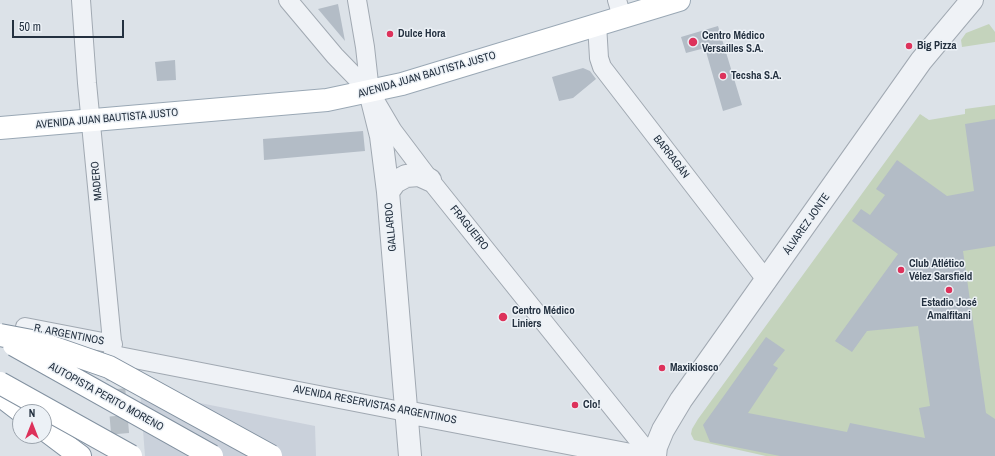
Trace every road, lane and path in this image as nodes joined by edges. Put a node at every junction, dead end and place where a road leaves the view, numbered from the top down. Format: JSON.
{"nodes":[{"id":1,"x":81,"y":0,"type":"edge"},
{"id":2,"x":288,"y":0,"type":"edge"},
{"id":3,"x":357,"y":0,"type":"edge"},
{"id":4,"x":679,"y":0,"type":"edge"},
{"id":5,"x":972,"y":0,"type":"edge"},
{"id":6,"x":620,"y":8,"type":"edge"},
{"id":7,"x":597,"y":24,"type":"junction"},
{"id":8,"x":370,"y":92,"type":"junction"},
{"id":9,"x":91,"y":120,"type":"junction"},
{"id":10,"x":0,"y":128,"type":"edge"},
{"id":11,"x":430,"y":180,"type":"junction"},
{"id":12,"x":388,"y":192,"type":"junction"},
{"id":13,"x":767,"y":281,"type":"junction"},
{"id":14,"x":25,"y":327,"type":"dead end"},
{"id":15,"x":0,"y":336,"type":"edge"},
{"id":16,"x":114,"y":354,"type":"junction"},
{"id":17,"x":0,"y":382,"type":"edge"},
{"id":18,"x":0,"y":395,"type":"edge"},
{"id":19,"x":12,"y":404,"type":"edge"},
{"id":20,"x":406,"y":412,"type":"junction"},
{"id":21,"x":52,"y":435,"type":"edge"},
{"id":22,"x":80,"y":456,"type":"edge"},
{"id":23,"x":131,"y":456,"type":"edge"},
{"id":24,"x":212,"y":456,"type":"edge"},
{"id":25,"x":271,"y":456,"type":"edge"},
{"id":26,"x":410,"y":456,"type":"edge"},
{"id":27,"x":636,"y":456,"type":"edge"},
{"id":28,"x":651,"y":456,"type":"edge"},
{"id":29,"x":655,"y":456,"type":"edge"}],
"edges":[{"from":1,"to":9,"type":"street","name":"MADERO"},
{"from":2,"to":8,"type":"street","name":"FRAGUEIRO"},
{"from":3,"to":8,"type":"street","name":"GALLARDO"},
{"from":4,"to":6,"type":"main road","name":"AVENIDA JUAN BAUTISTA JUSTO"},
{"from":5,"to":13,"type":"street","name":"ÁLVAREZ JONTE"},
{"from":6,"to":7,"type":"main road","name":"AVENIDA JUAN BAUTISTA JUSTO"},
{"from":7,"to":8,"type":"main road","name":"AVENIDA JUAN BAUTISTA JUSTO"},
{"from":7,"to":13,"type":"street","name":"BARRAGÁN"},
{"from":8,"to":9,"type":"main road","name":"AVENIDA JUAN BAUTISTA JUSTO"},
{"from":8,"to":11,"type":"street","name":"FRAGUEIRO"},
{"from":8,"to":12,"type":"street","name":"GALLARDO"},
{"from":9,"to":10,"type":"main road","name":"AVENIDA JUAN BAUTISTA JUSTO"},
{"from":9,"to":16,"type":"street","name":"MADERO"},
{"from":11,"to":12,"type":"street"},
{"from":11,"to":28,"type":"street","name":"FRAGUEIRO"},
{"from":12,"to":20,"type":"street","name":"GALLARDO"},
{"from":13,"to":29,"type":"street","name":"ÁLVAREZ JONTE"},
{"from":14,"to":16,"type":"street","name":"R. ARGENTINOS"},
{"from":15,"to":24,"type":"main road","name":"AUTOPISTA PERITO MORENO","bridge":true},
{"from":15,"to":25,"type":"main road","bridge":true},
{"from":16,"to":20,"type":"street","name":"AVENIDA RESERVISTAS ARGENTINOS"},
{"from":17,"to":23,"type":"main road","bridge":true},
{"from":18,"to":19,"type":"main road"},
{"from":20,"to":26,"type":"street","name":"GALLARDO"},
{"from":20,"to":27,"type":"street","name":"AVENIDA RESERVISTAS ARGENTINOS"},
{"from":21,"to":22,"type":"main road"}]}
